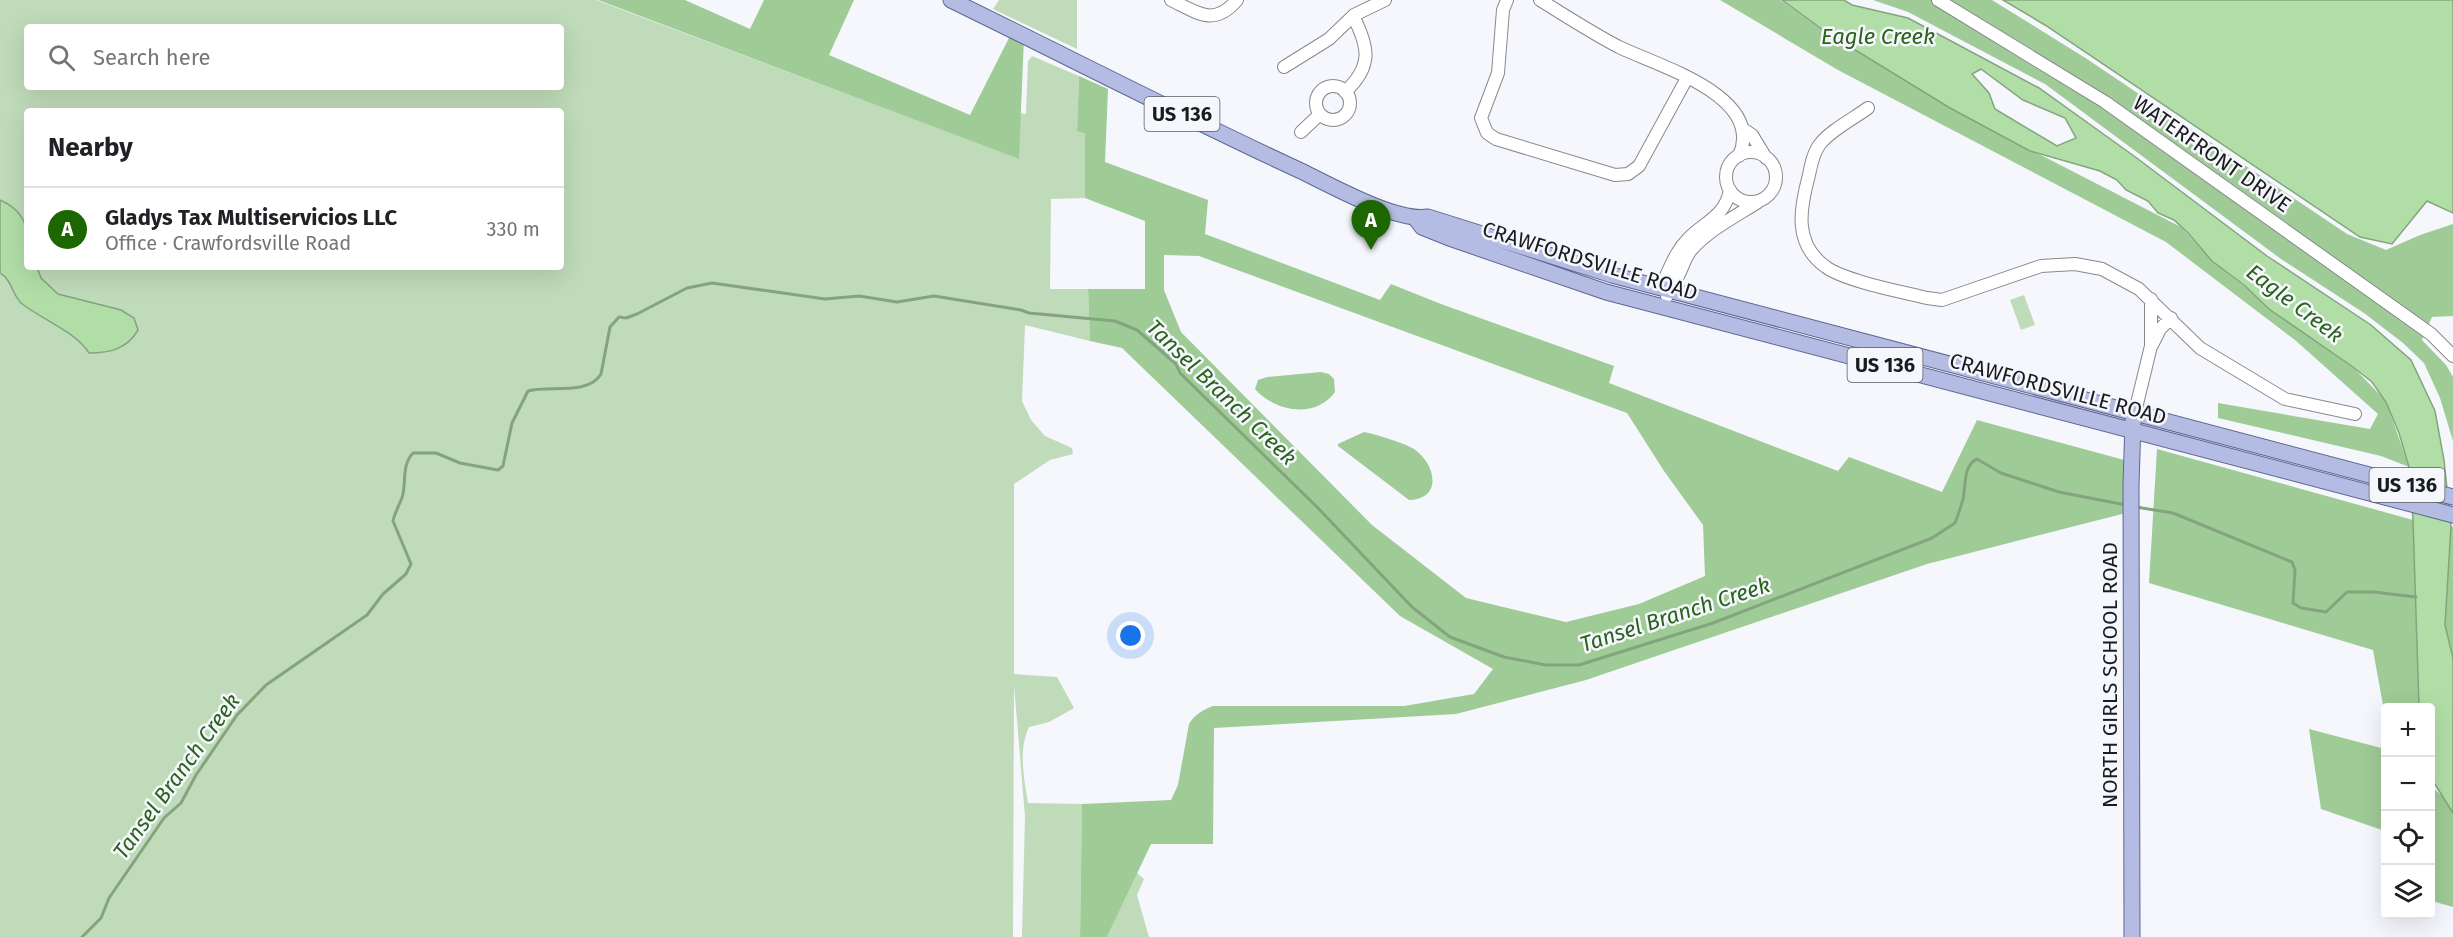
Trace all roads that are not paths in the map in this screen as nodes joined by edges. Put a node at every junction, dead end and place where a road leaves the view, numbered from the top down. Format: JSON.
{"nodes":[{"id":1,"x":951,"y":0,"type":"edge"},
{"id":2,"x":1171,"y":0,"type":"edge"},
{"id":3,"x":1236,"y":0,"type":"edge"},
{"id":4,"x":1385,"y":0,"type":"edge"},
{"id":5,"x":1507,"y":0,"type":"edge"},
{"id":6,"x":1540,"y":0,"type":"edge"},
{"id":7,"x":1938,"y":0,"type":"edge"},
{"id":8,"x":1353,"y":16,"type":"junction"},
{"id":9,"x":1284,"y":67,"type":"dead end"},
{"id":10,"x":1687,"y":78,"type":"junction"},
{"id":11,"x":1345,"y":92,"type":"junction"},
{"id":12,"x":1868,"y":108,"type":"dead end"},
{"id":13,"x":1320,"y":114,"type":"junction"},
{"id":14,"x":1743,"y":129,"type":"junction"},
{"id":15,"x":1301,"y":132,"type":"dead end"},
{"id":16,"x":1739,"y":156,"type":"junction"},
{"id":17,"x":1766,"y":158,"type":"junction"},
{"id":18,"x":1730,"y":190,"type":"junction"},
{"id":19,"x":1763,"y":198,"type":"junction"},
{"id":20,"x":1416,"y":219,"type":"junction"},
{"id":21,"x":1669,"y":288,"type":"junction"},
{"id":22,"x":2151,"y":299,"type":"junction"},
{"id":23,"x":1664,"y":307,"type":"junction"},
{"id":24,"x":2171,"y":318,"type":"junction"},
{"id":25,"x":2151,"y":346,"type":"junction"},
{"id":26,"x":2453,"y":356,"type":"edge"},
{"id":27,"x":2135,"y":412,"type":"junction"},
{"id":28,"x":2355,"y":414,"type":"dead end"},
{"id":29,"x":2132,"y":430,"type":"junction"},
{"id":30,"x":2453,"y":497,"type":"edge"},
{"id":31,"x":2453,"y":515,"type":"edge"},
{"id":32,"x":2132,"y":937,"type":"edge"}],
"edges":[{"from":1,"to":20,"type":"main road","name":"CRAWFORDSVILLE ROAD","number":"US 136"},
{"from":2,"to":3,"type":"street"},
{"from":4,"to":8,"type":"street"},
{"from":5,"to":10,"type":"street"},
{"from":6,"to":10,"type":"street"},
{"from":7,"to":26,"type":"street","name":"WATERFRONT DRIVE"},
{"from":8,"to":9,"type":"street"},
{"from":8,"to":11,"type":"street"},
{"from":10,"to":14,"type":"street"},
{"from":11,"to":13,"type":"street"},
{"from":11,"to":13,"type":"street"},
{"from":12,"to":22,"type":"street"},
{"from":13,"to":15,"type":"street"},
{"from":14,"to":16,"type":"street"},
{"from":14,"to":17,"type":"street"},
{"from":16,"to":17,"type":"street"},
{"from":16,"to":18,"type":"street"},
{"from":17,"to":19,"type":"street"},
{"from":18,"to":19,"type":"street"},
{"from":18,"to":21,"type":"street"},
{"from":19,"to":21,"type":"street"},
{"from":20,"to":21,"type":"main road","name":"CRAWFORDSVILLE ROAD","number":"US 136"},
{"from":20,"to":23,"type":"main road","name":"CRAWFORDSVILLE ROAD","number":"US 136"},
{"from":21,"to":23,"type":"street"},
{"from":21,"to":27,"type":"main road","name":"CRAWFORDSVILLE ROAD","number":"US 136"},
{"from":22,"to":24,"type":"street"},
{"from":22,"to":25,"type":"street"},
{"from":23,"to":29,"type":"main road","name":"CRAWFORDSVILLE ROAD","number":"US 136"},
{"from":24,"to":25,"type":"street"},
{"from":24,"to":28,"type":"street"},
{"from":25,"to":27,"type":"street"},
{"from":27,"to":29,"type":"main road","name":"NORTH GIRLS SCHOOL ROAD"},
{"from":27,"to":30,"type":"main road","name":"CRAWFORDSVILLE ROAD","number":"US 136"},
{"from":29,"to":31,"type":"main road","name":"CRAWFORDSVILLE ROAD","number":"US 136"},
{"from":29,"to":32,"type":"main road","name":"NORTH GIRLS SCHOOL ROAD"}]}
